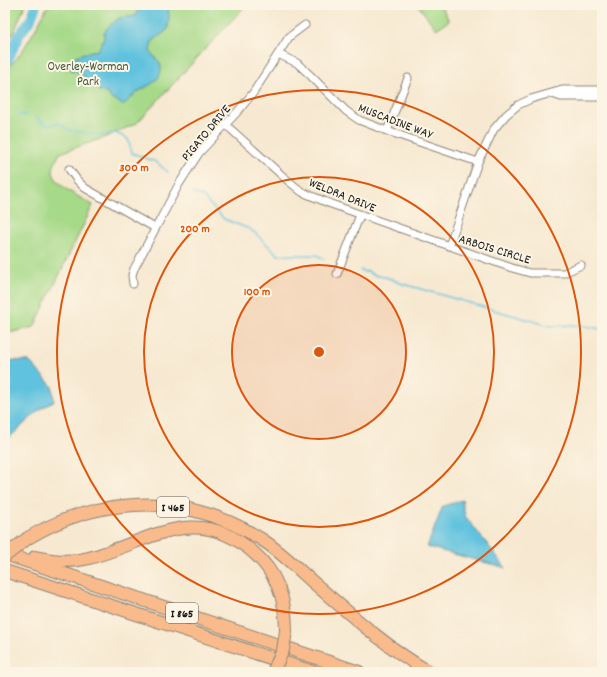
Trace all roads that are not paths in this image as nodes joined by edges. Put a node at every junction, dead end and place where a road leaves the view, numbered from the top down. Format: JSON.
{"nodes":[{"id":1,"x":305,"y":25,"type":"dead end"},
{"id":2,"x":278,"y":54,"type":"junction"},
{"id":3,"x":408,"y":78,"type":"dead end"},
{"id":4,"x":602,"y":90,"type":"edge"},
{"id":5,"x":552,"y":94,"type":"junction"},
{"id":6,"x":602,"y":97,"type":"edge"},
{"id":7,"x":225,"y":124,"type":"junction"},
{"id":8,"x":387,"y":131,"type":"junction"},
{"id":9,"x":478,"y":162,"type":"junction"},
{"id":10,"x":69,"y":169,"type":"dead end"},
{"id":11,"x":360,"y":215,"type":"junction"},
{"id":12,"x":155,"y":228,"type":"junction"},
{"id":13,"x":449,"y":246,"type":"junction"},
{"id":14,"x":581,"y":265,"type":"dead end"},
{"id":15,"x":337,"y":274,"type":"dead end"},
{"id":16,"x":133,"y":284,"type":"dead end"},
{"id":17,"x":5,"y":550,"type":"edge"},
{"id":18,"x":5,"y":555,"type":"edge"},
{"id":19,"x":5,"y":571,"type":"edge"},
{"id":20,"x":273,"y":672,"type":"edge"},
{"id":21,"x":313,"y":672,"type":"edge"},
{"id":22,"x":359,"y":672,"type":"edge"},
{"id":23,"x":428,"y":672,"type":"edge"}],
"edges":[{"from":1,"to":2,"type":"street","name":"PIGATO DRIVE"},
{"from":2,"to":7,"type":"street","name":"PIGATO DRIVE"},
{"from":2,"to":8,"type":"street","name":"MUSCADINE WAY"},
{"from":3,"to":8,"type":"street"},
{"from":4,"to":5,"type":"street"},
{"from":5,"to":6,"type":"street"},
{"from":5,"to":9,"type":"street"},
{"from":7,"to":11,"type":"street","name":"WELDRA DRIVE"},
{"from":7,"to":12,"type":"street","name":"PIGATO DRIVE"},
{"from":8,"to":9,"type":"street","name":"MUSCADINE WAY"},
{"from":9,"to":13,"type":"street"},
{"from":10,"to":12,"type":"street"},
{"from":11,"to":13,"type":"street","name":"WELDRA DRIVE"},
{"from":11,"to":15,"type":"street"},
{"from":12,"to":16,"type":"street","name":"PIGATO DRIVE"},
{"from":13,"to":14,"type":"street","name":"ARBOIS CIRCLE"},
{"from":17,"to":20,"type":"highway","bridge":true},
{"from":18,"to":22,"type":"highway","number":"I 865"},
{"from":18,"to":23,"type":"highway","number":"I 465","bridge":true},
{"from":19,"to":21,"type":"highway","number":"I 865"}]}
